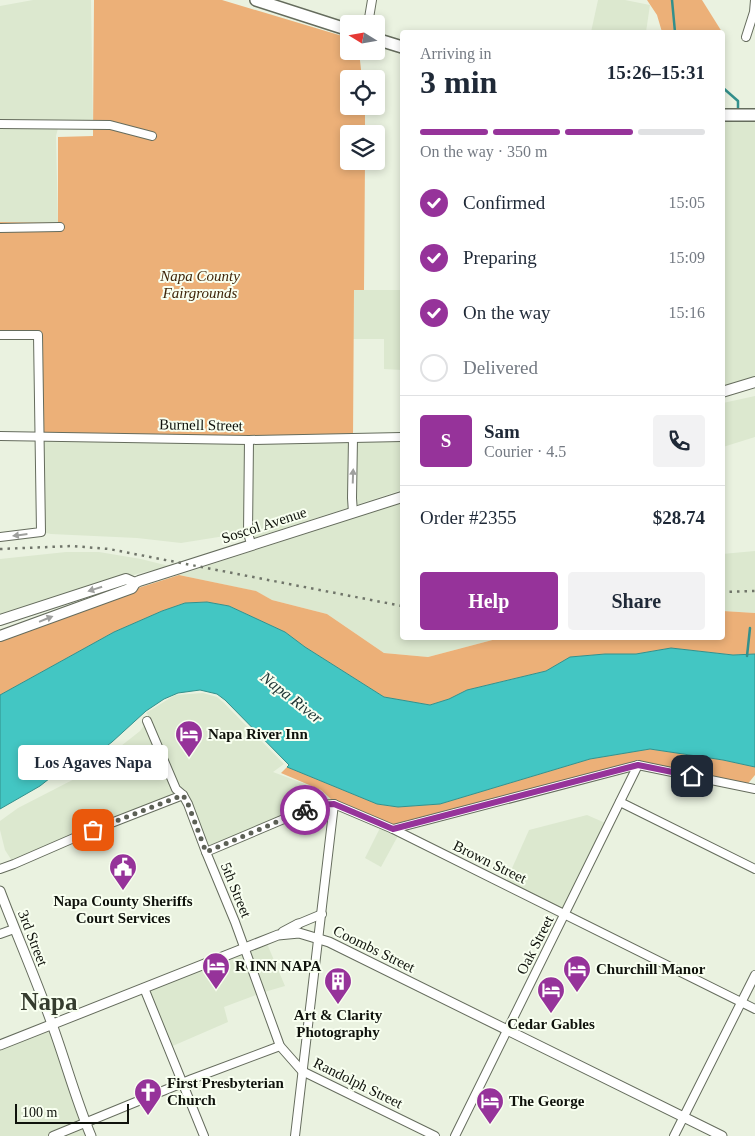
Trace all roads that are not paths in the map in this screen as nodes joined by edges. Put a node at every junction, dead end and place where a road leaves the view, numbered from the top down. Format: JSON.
{"nodes":[{"id":1,"x":256,"y":0,"type":"edge"},
{"id":2,"x":372,"y":0,"type":"edge"},
{"id":3,"x":755,"y":0,"type":"edge"},
{"id":4,"x":370,"y":15,"type":"edge"},
{"id":5,"x":340,"y":27,"type":"edge"},
{"id":6,"x":746,"y":37,"type":"dead end"},
{"id":7,"x":385,"y":41,"type":"edge"},
{"id":8,"x":400,"y":46,"type":"edge"},
{"id":9,"x":725,"y":115,"type":"edge"},
{"id":10,"x":755,"y":115,"type":"edge"},
{"id":11,"x":0,"y":124,"type":"edge"},
{"id":12,"x":152,"y":136,"type":"dead end"},
{"id":13,"x":60,"y":227,"type":"dead end"},
{"id":14,"x":0,"y":228,"type":"edge"},
{"id":15,"x":0,"y":335,"type":"edge"},
{"id":16,"x":755,"y":382,"type":"edge"},
{"id":17,"x":725,"y":391,"type":"edge"},
{"id":18,"x":0,"y":436,"type":"edge"},
{"id":19,"x":39,"y":436,"type":"junction"},
{"id":20,"x":400,"y":437,"type":"edge"},
{"id":21,"x":353,"y":438,"type":"junction"},
{"id":22,"x":249,"y":440,"type":"junction"},
{"id":23,"x":400,"y":497,"type":"edge"},
{"id":24,"x":353,"y":513,"type":"junction"},
{"id":25,"x":0,"y":537,"type":"edge"},
{"id":26,"x":251,"y":544,"type":"junction"},
{"id":27,"x":135,"y":583,"type":"junction"},
{"id":28,"x":0,"y":620,"type":"edge"},
{"id":29,"x":0,"y":636,"type":"edge"},
{"id":30,"x":147,"y":721,"type":"dead end"},
{"id":31,"x":638,"y":765,"type":"junction"},
{"id":32,"x":755,"y":789,"type":"edge"},
{"id":33,"x":183,"y":795,"type":"junction"},
{"id":34,"x":620,"y":802,"type":"junction"},
{"id":35,"x":334,"y":804,"type":"junction"},
{"id":36,"x":393,"y":829,"type":"junction"},
{"id":37,"x":206,"y":852,"type":"junction"},
{"id":38,"x":0,"y":869,"type":"edge"},
{"id":39,"x":755,"y":869,"type":"edge"},
{"id":40,"x":0,"y":890,"type":"edge"},
{"id":41,"x":322,"y":914,"type":"junction"},
{"id":42,"x":565,"y":914,"type":"junction"},
{"id":43,"x":298,"y":924,"type":"joint"},
{"id":44,"x":14,"y":929,"type":"junction"},
{"id":45,"x":0,"y":934,"type":"edge"},
{"id":46,"x":278,"y":935,"type":"junction"},
{"id":47,"x":319,"y":938,"type":"junction"},
{"id":48,"x":244,"y":948,"type":"junction"},
{"id":49,"x":755,"y":975,"type":"edge"},
{"id":50,"x":144,"y":988,"type":"junction"},
{"id":51,"x":741,"y":1002,"type":"junction"},
{"id":52,"x":755,"y":1009,"type":"edge"},
{"id":53,"x":52,"y":1024,"type":"junction"},
{"id":54,"x":507,"y":1030,"type":"junction"},
{"id":55,"x":0,"y":1045,"type":"edge"},
{"id":56,"x":280,"y":1046,"type":"junction"},
{"id":57,"x":302,"y":1071,"type":"junction"},
{"id":58,"x":182,"y":1083,"type":"junction"},
{"id":59,"x":684,"y":1117,"type":"junction"},
{"id":60,"x":85,"y":1123,"type":"junction"},
{"id":61,"x":53,"y":1136,"type":"edge"},
{"id":62,"x":91,"y":1136,"type":"edge"},
{"id":63,"x":204,"y":1136,"type":"edge"},
{"id":64,"x":295,"y":1136,"type":"edge"},
{"id":65,"x":435,"y":1136,"type":"edge"},
{"id":66,"x":455,"y":1136,"type":"edge"},
{"id":67,"x":674,"y":1136,"type":"edge"},
{"id":68,"x":722,"y":1136,"type":"edge"}],
"edges":[{"from":1,"to":5,"type":"main road"},
{"from":2,"to":4,"type":"street"},
{"from":3,"to":6,"type":"street"},
{"from":7,"to":8,"type":"main road"},
{"from":9,"to":10,"type":"main road"},
{"from":11,"to":12,"type":"street"},
{"from":13,"to":14,"type":"street"},
{"from":15,"to":19,"type":"street"},
{"from":16,"to":17,"type":"main road"},
{"from":18,"to":19,"type":"street","name":"Burnell Street"},
{"from":19,"to":22,"type":"street","name":"Burnell Street"},
{"from":19,"to":25,"type":"street","one_way":true},
{"from":20,"to":21,"type":"street","name":"Burnell Street"},
{"from":21,"to":22,"type":"street","name":"Burnell Street"},
{"from":24,"to":21,"type":"street","one_way":true},
{"from":22,"to":26,"type":"street"},
{"from":23,"to":24,"type":"main road","name":"Soscol Avenue"},
{"from":24,"to":26,"type":"main road","name":"Soscol Avenue"},
{"from":26,"to":27,"type":"main road","name":"Soscol Avenue"},
{"from":27,"to":28,"type":"main road","name":"Soscol Avenue","one_way":true},
{"from":29,"to":27,"type":"main road","name":"Soscol Avenue","one_way":true},
{"from":30,"to":33,"type":"street","name":"5th Street"},
{"from":31,"to":32,"type":"street"},
{"from":31,"to":34,"type":"street","name":"Oak Street"},
{"from":31,"to":36,"type":"street"},
{"from":33,"to":37,"type":"street","name":"5th Street"},
{"from":33,"to":38,"type":"street"},
{"from":34,"to":39,"type":"street"},
{"from":34,"to":42,"type":"street","name":"Oak Street"},
{"from":35,"to":36,"type":"street","name":"Brown Street"},
{"from":35,"to":37,"type":"street"},
{"from":35,"to":41,"type":"street"},
{"from":36,"to":42,"type":"street","name":"Brown Street"},
{"from":37,"to":48,"type":"street","name":"5th Street"},
{"from":40,"to":44,"type":"street","name":"3rd Street"},
{"from":41,"to":43,"type":"street"},
{"from":41,"to":47,"type":"street"},
{"from":42,"to":51,"type":"street","name":"Brown Street"},
{"from":42,"to":54,"type":"street","name":"Oak Street"},
{"from":43,"to":46,"type":"street"},
{"from":44,"to":45,"type":"street"},
{"from":44,"to":53,"type":"street","name":"3rd Street"},
{"from":46,"to":47,"type":"street","name":"Coombs Street"},
{"from":46,"to":48,"type":"street","name":"Coombs Street"},
{"from":47,"to":54,"type":"street","name":"Coombs Street"},
{"from":47,"to":57,"type":"street"},
{"from":48,"to":50,"type":"street","name":"Coombs Street"},
{"from":48,"to":56,"type":"street","name":"5th Street"},
{"from":49,"to":51,"type":"street"},
{"from":50,"to":53,"type":"street","name":"Coombs Street"},
{"from":50,"to":58,"type":"street"},
{"from":51,"to":52,"type":"street","name":"Brown Street"},
{"from":51,"to":59,"type":"street"},
{"from":53,"to":55,"type":"street","name":"Coombs Street"},
{"from":53,"to":60,"type":"street","name":"3rd Street"},
{"from":54,"to":59,"type":"street","name":"Coombs Street"},
{"from":54,"to":66,"type":"street","name":"Oak Street"},
{"from":56,"to":57,"type":"street","name":"Randolph Street"},
{"from":56,"to":58,"type":"street"},
{"from":57,"to":64,"type":"street"},
{"from":57,"to":65,"type":"street","name":"Randolph Street"},
{"from":58,"to":60,"type":"street"},
{"from":58,"to":63,"type":"street"},
{"from":59,"to":67,"type":"street"},
{"from":59,"to":68,"type":"street","name":"Coombs Street"},
{"from":60,"to":61,"type":"street"},
{"from":60,"to":62,"type":"street","name":"3rd Street"}]}
